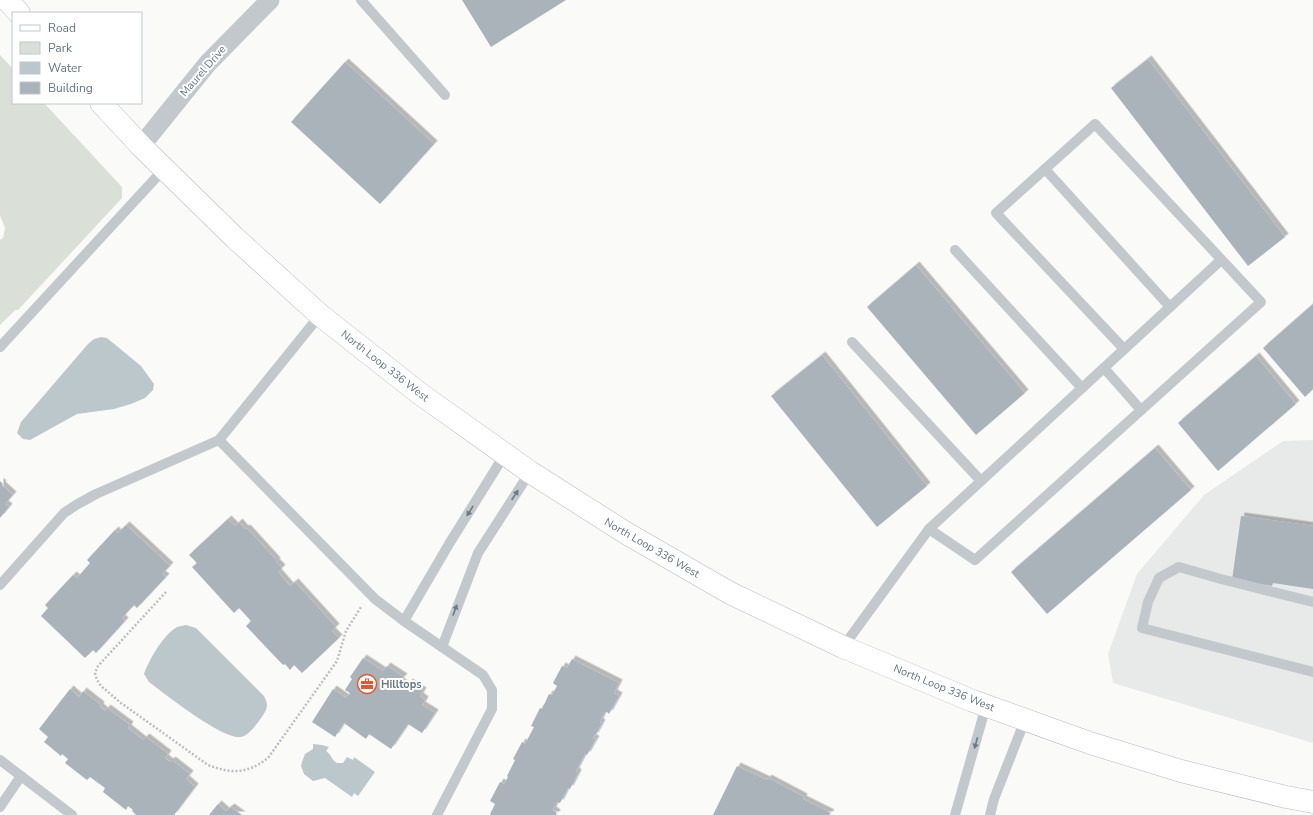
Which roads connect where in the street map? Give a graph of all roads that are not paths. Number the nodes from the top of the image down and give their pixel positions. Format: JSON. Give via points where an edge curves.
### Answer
{"nodes":[{"id":1,"x":7,"y":0,"type":"edge"},
{"id":2,"x":270,"y":0,"type":"edge"},
{"id":3,"x":361,"y":0,"type":"edge"},
{"id":4,"x":18,"y":12,"type":"edge"},
{"id":5,"x":445,"y":95,"type":"dead end"},
{"id":6,"x":102,"y":104,"type":"edge"},
{"id":7,"x":141,"y":146,"type":"junction"},
{"id":8,"x":164,"y":169,"type":"junction"},
{"id":9,"x":1045,"y":169,"type":"junction"},
{"id":10,"x":955,"y":250,"type":"dead end"},
{"id":11,"x":1221,"y":260,"type":"junction"},
{"id":12,"x":1170,"y":307,"type":"junction"},
{"id":13,"x":320,"y":315,"type":"junction"},
{"id":14,"x":852,"y":342,"type":"dead end"},
{"id":15,"x":0,"y":347,"type":"edge"},
{"id":16,"x":1124,"y":349,"type":"junction"},
{"id":17,"x":1104,"y":368,"type":"junction"},
{"id":18,"x":1082,"y":388,"type":"junction"},
{"id":19,"x":1141,"y":410,"type":"junction"},
{"id":20,"x":219,"y":440,"type":"junction"},
{"id":21,"x":505,"y":454,"type":"junction"},
{"id":22,"x":530,"y":472,"type":"junction"},
{"id":23,"x":981,"y":482,"type":"junction"},
{"id":24,"x":930,"y":529,"type":"junction"},
{"id":25,"x":0,"y":585,"type":"edge"},
{"id":26,"x":1313,"y":602,"type":"edge"},
{"id":27,"x":404,"y":620,"type":"junction"},
{"id":28,"x":442,"y":646,"type":"junction"},
{"id":29,"x":843,"y":647,"type":"junction"},
{"id":30,"x":1313,"y":672,"type":"edge"},
{"id":31,"x":986,"y":706,"type":"junction"},
{"id":32,"x":1025,"y":720,"type":"junction"},
{"id":33,"x":0,"y":760,"type":"edge"},
{"id":34,"x":21,"y":776,"type":"junction"},
{"id":35,"x":1313,"y":802,"type":"edge"},
{"id":36,"x":0,"y":807,"type":"edge"},
{"id":37,"x":72,"y":815,"type":"edge"},
{"id":38,"x":437,"y":815,"type":"edge"},
{"id":39,"x":956,"y":815,"type":"edge"},
{"id":40,"x":990,"y":815,"type":"edge"}],
"edges":[{"from":1,"to":4,"type":"main road"},
{"from":2,"to":7,"type":"street","name":"Maurel Drive","via":[[208,63]]},
{"from":3,"to":5,"type":"lane"},
{"from":6,"to":7,"type":"main road","name":"North Loop 336 West"},
{"from":7,"to":8,"type":"main road","name":"North Loop 336 West"},
{"from":8,"to":13,"type":"main road","name":"North Loop 336 West"},
{"from":8,"to":15,"type":"lane"},
{"from":9,"to":11,"type":"lane","via":[[1095,124]]},
{"from":9,"to":12,"type":"lane"},
{"from":9,"to":16,"type":"lane","via":[[996,213]]},
{"from":10,"to":18,"type":"lane"},
{"from":11,"to":12,"type":"lane"},
{"from":11,"to":19,"type":"lane","via":[[1260,302]]},
{"from":12,"to":16,"type":"lane"},
{"from":13,"to":20,"type":"lane"},
{"from":13,"to":21,"type":"main road","name":"North Loop 336 West","via":[[419,393]]},
{"from":14,"to":23,"type":"lane"},
{"from":16,"to":17,"type":"lane"},
{"from":17,"to":18,"type":"lane"},
{"from":17,"to":19,"type":"lane"},
{"from":18,"to":23,"type":"lane"},
{"from":19,"to":24,"type":"lane","via":[[975,560]]},
{"from":20,"to":25,"type":"lane","via":[[76,505],[64,513]]},
{"from":20,"to":27,"type":"lane","via":[[375,599]]},
{"from":21,"to":22,"type":"main road","name":"North Loop 336 West"},
{"from":21,"to":27,"type":"lane","one_way":true},
{"from":28,"to":22,"type":"lane","one_way":true,"via":[[478,553]]},
{"from":22,"to":29,"type":"main road","name":"North Loop 336 West","via":[[626,534],[730,593]]},
{"from":23,"to":24,"type":"lane"},
{"from":24,"to":29,"type":"lane"},
{"from":26,"to":30,"type":"lane","via":[[1179,567],[1159,578],[1148,602],[1142,628]]},
{"from":27,"to":28,"type":"lane"},
{"from":28,"to":38,"type":"lane","via":[[483,675],[492,690],[492,709]]},
{"from":29,"to":31,"type":"main road","name":"North Loop 336 West"},
{"from":31,"to":32,"type":"main road","name":"North Loop 336 West"},
{"from":31,"to":39,"type":"lane","one_way":true},
{"from":32,"to":35,"type":"main road","name":"North Loop 336 West","via":[[1090,743],[1181,770]]},
{"from":32,"to":40,"type":"lane"},
{"from":33,"to":34,"type":"lane"},
{"from":34,"to":36,"type":"lane"},
{"from":34,"to":37,"type":"lane"}]}
